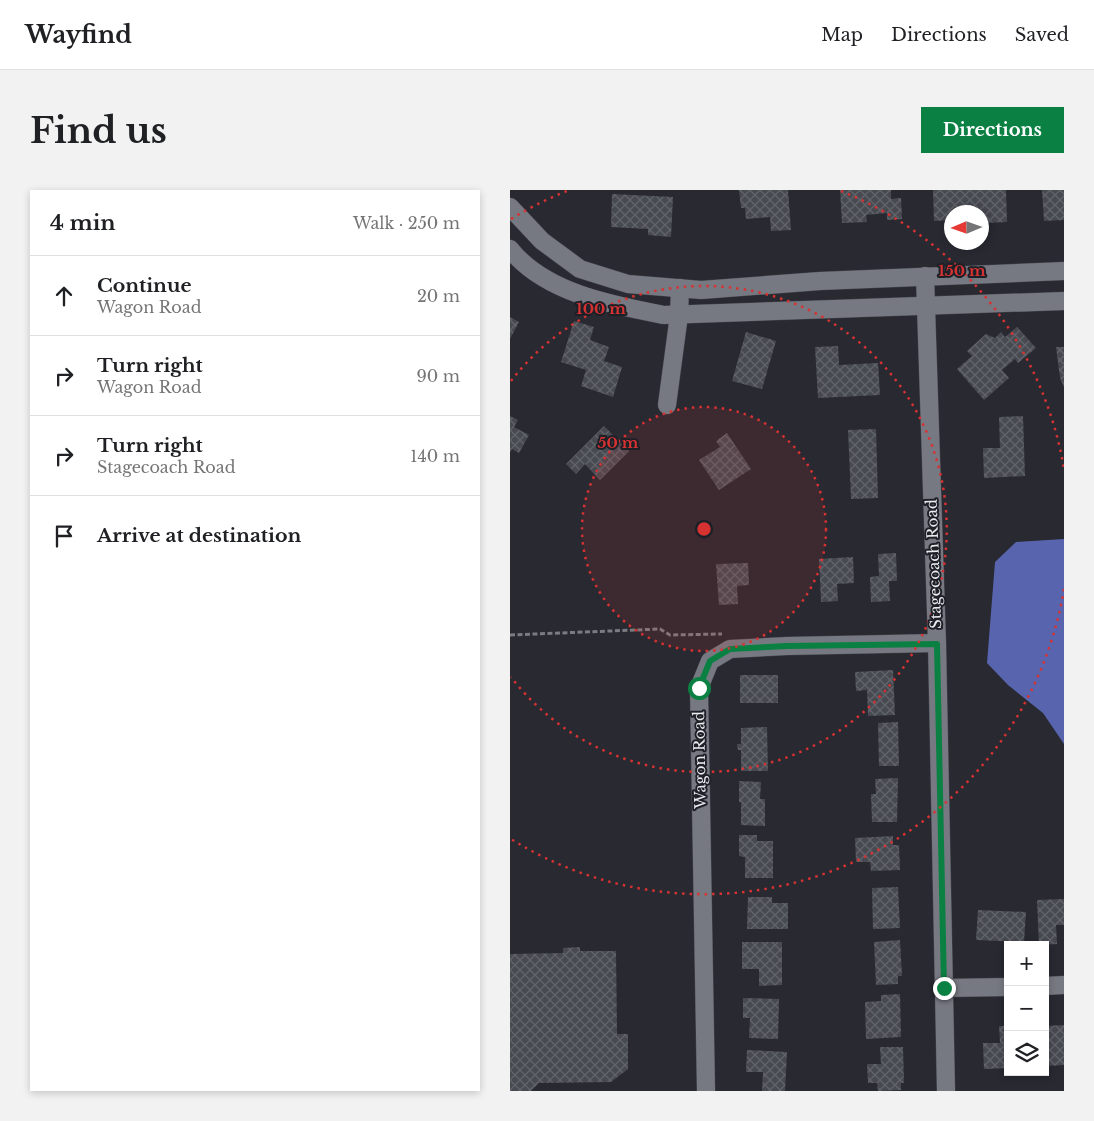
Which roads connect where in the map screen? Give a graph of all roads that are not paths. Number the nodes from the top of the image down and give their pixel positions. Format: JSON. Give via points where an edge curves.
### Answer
{"nodes":[{"id":1,"x":512,"y":213,"type":"edge"},
{"id":2,"x":510,"y":249,"type":"edge"},
{"id":3,"x":1064,"y":271,"type":"edge"},
{"id":4,"x":926,"y":276,"type":"junction"},
{"id":5,"x":680,"y":288,"type":"junction"},
{"id":6,"x":1064,"y":301,"type":"edge"},
{"id":7,"x":926,"y":306,"type":"junction"},
{"id":8,"x":679,"y":315,"type":"junction"},
{"id":9,"x":667,"y":405,"type":"dead end"},
{"id":10,"x":937,"y":644,"type":"junction"},
{"id":11,"x":1064,"y":985,"type":"edge"},
{"id":12,"x":1049,"y":986,"type":"edge"},
{"id":13,"x":1004,"y":987,"type":"edge"},
{"id":14,"x":944,"y":988,"type":"junction"},
{"id":15,"x":706,"y":1091,"type":"edge"},
{"id":16,"x":946,"y":1091,"type":"edge"}],
"edges":[{"from":1,"to":5,"type":"street","via":[[542,242],[580,269],[628,284]]},
{"from":2,"to":8,"type":"street","via":[[520,261],[556,284],[607,304]]},
{"from":3,"to":4,"type":"street"},
{"from":4,"to":5,"type":"street","via":[[702,290]]},
{"from":4,"to":7,"type":"street","name":"Stagecoach Road"},
{"from":5,"to":8,"type":"street"},
{"from":6,"to":7,"type":"street"},
{"from":7,"to":8,"type":"street"},
{"from":7,"to":10,"type":"street","name":"Stagecoach Road"},
{"from":8,"to":9,"type":"street"},
{"from":10,"to":14,"type":"street","name":"Stagecoach Road"},
{"from":10,"to":15,"type":"street","name":"Wagon Road","via":[[730,649],[710,661],[699,688]]},
{"from":11,"to":12,"type":"street"},
{"from":13,"to":14,"type":"street"},
{"from":14,"to":16,"type":"street","name":"Stagecoach Road"}]}
